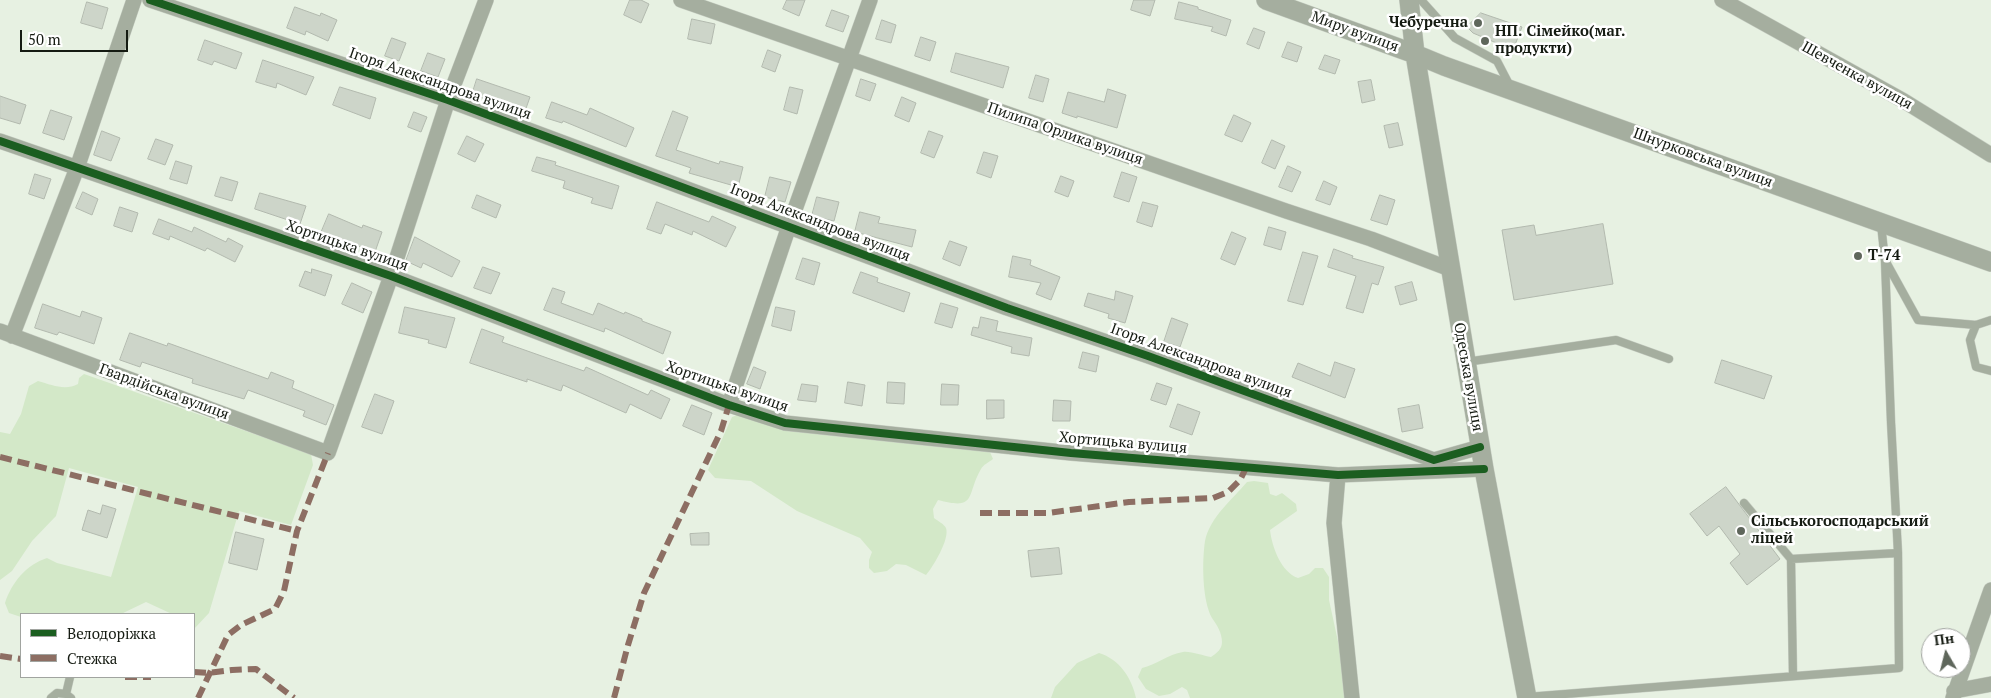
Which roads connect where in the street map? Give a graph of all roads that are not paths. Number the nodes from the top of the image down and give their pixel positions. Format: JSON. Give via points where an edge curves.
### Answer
{"nodes":[{"id":1,"x":134,"y":0,"type":"edge"},
{"id":2,"x":150,"y":0,"type":"edge"},
{"id":3,"x":486,"y":0,"type":"edge"},
{"id":4,"x":681,"y":0,"type":"edge"},
{"id":5,"x":870,"y":0,"type":"edge"},
{"id":6,"x":1266,"y":0,"type":"edge"},
{"id":7,"x":1409,"y":0,"type":"edge"},
{"id":8,"x":1421,"y":0,"type":"edge"},
{"id":9,"x":1722,"y":0,"type":"edge"},
{"id":10,"x":1415,"y":54,"type":"junction"},
{"id":11,"x":850,"y":59,"type":"junction"},
{"id":12,"x":1512,"y":90,"type":"junction"},
{"id":13,"x":448,"y":100,"type":"junction"},
{"id":14,"x":0,"y":141,"type":"edge"},
{"id":15,"x":1991,"y":155,"type":"edge"},
{"id":16,"x":77,"y":168,"type":"junction"},
{"id":17,"x":1881,"y":222,"type":"junction"},
{"id":18,"x":789,"y":226,"type":"junction"},
{"id":19,"x":1886,"y":261,"type":"junction"},
{"id":20,"x":1991,"y":262,"type":"edge"},
{"id":21,"x":1450,"y":268,"type":"junction"},
{"id":22,"x":391,"y":276,"type":"junction"},
{"id":23,"x":1991,"y":320,"type":"edge"},
{"id":24,"x":1976,"y":325,"type":"junction"},
{"id":25,"x":6,"y":334,"type":"edge"},
{"id":26,"x":1669,"y":359,"type":"dead end"},
{"id":27,"x":1466,"y":362,"type":"junction"},
{"id":28,"x":1991,"y":371,"type":"edge"},
{"id":29,"x":729,"y":405,"type":"junction"},
{"id":30,"x":1480,"y":447,"type":"junction"},
{"id":31,"x":1484,"y":469,"type":"junction"},
{"id":32,"x":1338,"y":475,"type":"junction"},
{"id":33,"x":1744,"y":503,"type":"dead end"},
{"id":34,"x":1898,"y":553,"type":"junction"},
{"id":35,"x":1791,"y":559,"type":"junction"},
{"id":36,"x":1991,"y":590,"type":"edge"},
{"id":37,"x":1793,"y":676,"type":"junction"},
{"id":38,"x":70,"y":678,"type":"edge"},
{"id":39,"x":1991,"y":684,"type":"edge"},
{"id":40,"x":1954,"y":694,"type":"edge"},
{"id":41,"x":69,"y":696,"type":"edge"},
{"id":42,"x":1527,"y":697,"type":"edge"},
{"id":43,"x":51,"y":698,"type":"edge"},
{"id":44,"x":1352,"y":698,"type":"edge"}],
"edges":[{"from":1,"to":16,"type":"street"},
{"from":2,"to":13,"type":"street","name":"Ігоря Александрова вулиця"},
{"from":3,"to":13,"type":"street"},
{"from":4,"to":11,"type":"street","name":"Пилипа Орлика вулиця"},
{"from":5,"to":11,"type":"street"},
{"from":6,"to":10,"type":"street","name":"Миру вулиця"},
{"from":7,"to":10,"type":"street","name":"Одеська вулиця"},
{"from":8,"to":12,"type":"lane","via":[[1455,38],[1497,62]]},
{"from":9,"to":15,"type":"street","name":"Шевченка вулиця","via":[[1904,101]]},
{"from":10,"to":12,"type":"street","name":"Шнурковська вулиця"},
{"from":10,"to":21,"type":"street","name":"Одеська вулиця"},
{"from":11,"to":18,"type":"street"},
{"from":11,"to":21,"type":"street","name":"Пилипа Орлика вулиця"},
{"from":12,"to":17,"type":"street","name":"Шнурковська вулиця"},
{"from":13,"to":18,"type":"street","name":"Ігоря Александрова вулиця"},
{"from":13,"to":22,"type":"street"},
{"from":14,"to":16,"type":"street","name":"Хортицька вулиця"},
{"from":16,"to":22,"type":"street","name":"Хортицька вулиця"},
{"from":16,"to":25,"type":"street"},
{"from":17,"to":19,"type":"lane"},
{"from":17,"to":20,"type":"street","name":"Шнурковська вулиця"},
{"from":18,"to":29,"type":"street"},
{"from":18,"to":30,"type":"street","name":"Ігоря Александрова вулиця","via":[[1007,308],[1434,460]]},
{"from":19,"to":24,"type":"lane","via":[[1918,320]]},
{"from":19,"to":34,"type":"lane"},
{"from":21,"to":27,"type":"street","name":"Одеська вулиця"},
{"from":22,"to":25,"type":"street","name":"Гвардійська вулиця","via":[[328,452]]},
{"from":22,"to":29,"type":"street","name":"Хортицька вулиця"},
{"from":23,"to":24,"type":"lane"},
{"from":24,"to":28,"type":"lane","via":[[1970,340],[1976,367]]},
{"from":26,"to":27,"type":"lane","via":[[1616,340]]},
{"from":27,"to":30,"type":"street","name":"Одеська вулиця"},
{"from":29,"to":32,"type":"street","name":"Хортицька вулиця","via":[[785,423],[1071,453]]},
{"from":30,"to":31,"type":"street","name":"Одеська вулиця"},
{"from":31,"to":32,"type":"street","name":"Хортицька вулиця"},
{"from":31,"to":42,"type":"street","name":"Одеська вулиця"},
{"from":32,"to":44,"type":"street","via":[[1334,523]]},
{"from":33,"to":35,"type":"lane"},
{"from":34,"to":35,"type":"lane"},
{"from":34,"to":37,"type":"lane","via":[[1898,668]]},
{"from":35,"to":37,"type":"lane"},
{"from":36,"to":40,"type":"street"},
{"from":37,"to":42,"type":"lane"},
{"from":38,"to":41,"type":"lane"},
{"from":39,"to":40,"type":"street"},
{"from":41,"to":43,"type":"lane","via":[[57,693]]}]}
